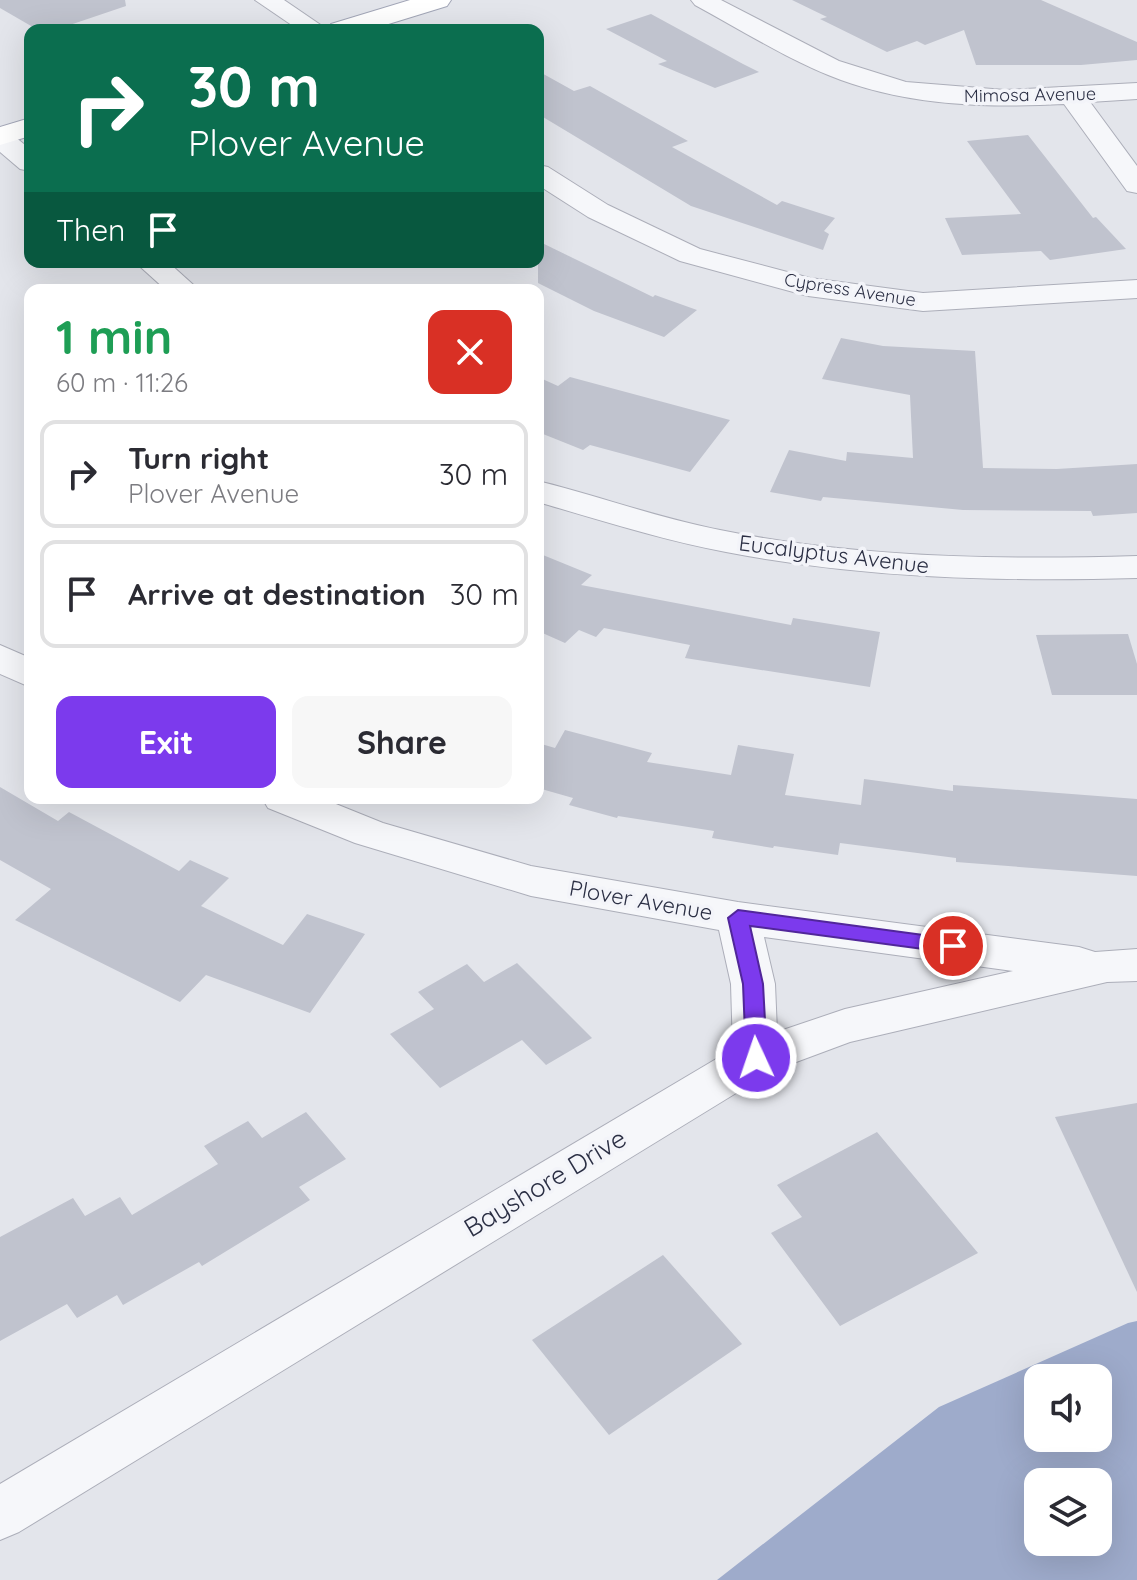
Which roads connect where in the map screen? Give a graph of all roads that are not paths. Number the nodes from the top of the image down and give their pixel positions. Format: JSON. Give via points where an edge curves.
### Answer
{"nodes":[{"id":1,"x":267,"y":0,"type":"edge"},
{"id":2,"x":438,"y":0,"type":"edge"},
{"id":3,"x":703,"y":0,"type":"edge"},
{"id":4,"x":306,"y":24,"type":"edge"},
{"id":5,"x":360,"y":24,"type":"edge"},
{"id":6,"x":1137,"y":91,"type":"edge"},
{"id":7,"x":1072,"y":96,"type":"junction"},
{"id":8,"x":24,"y":129,"type":"edge"},
{"id":9,"x":0,"y":137,"type":"edge"},
{"id":10,"x":24,"y":158,"type":"edge"},
{"id":11,"x":544,"y":177,"type":"edge"},
{"id":12,"x":1137,"y":185,"type":"edge"},
{"id":13,"x":157,"y":268,"type":"edge"},
{"id":14,"x":177,"y":284,"type":"edge"},
{"id":15,"x":1137,"y":289,"type":"edge"},
{"id":16,"x":544,"y":493,"type":"edge"},
{"id":17,"x":1137,"y":567,"type":"edge"},
{"id":18,"x":0,"y":657,"type":"edge"},
{"id":19,"x":24,"y":671,"type":"edge"},
{"id":20,"x":297,"y":804,"type":"edge"},
{"id":21,"x":738,"y":918,"type":"junction"},
{"id":22,"x":1122,"y":966,"type":"edge"},
{"id":23,"x":756,"y":1058,"type":"junction"},
{"id":24,"x":0,"y":1514,"type":"edge"}],
"edges":[{"from":1,"to":4,"type":"street"},
{"from":2,"to":5,"type":"main road"},
{"from":3,"to":7,"type":"street","name":"Mimosa Avenue","via":[[833,67],[874,82],[958,96]]},
{"from":6,"to":7,"type":"street","name":"Mimosa Avenue"},
{"from":7,"to":12,"type":"street"},
{"from":8,"to":9,"type":"main road"},
{"from":9,"to":10,"type":"street"},
{"from":11,"to":15,"type":"street","name":"Cypress Avenue","via":[[598,211],[690,255],[808,287],[923,302]]},
{"from":13,"to":14,"type":"street"},
{"from":16,"to":17,"type":"street","name":"Eucalyptus Avenue","via":[[749,546],[936,566],[1037,571]]},
{"from":18,"to":19,"type":"street"},
{"from":20,"to":21,"type":"street","name":"Plover Avenue","via":[[369,833],[531,881]]},
{"from":21,"to":22,"type":"street","name":"Plover Avenue"},
{"from":21,"to":23,"type":"street","via":[[753,984]]},
{"from":22,"to":23,"type":"street","name":"Bayshore Drive","via":[[845,1026]]},
{"from":23,"to":24,"type":"street","name":"Bayshore Drive"}]}
